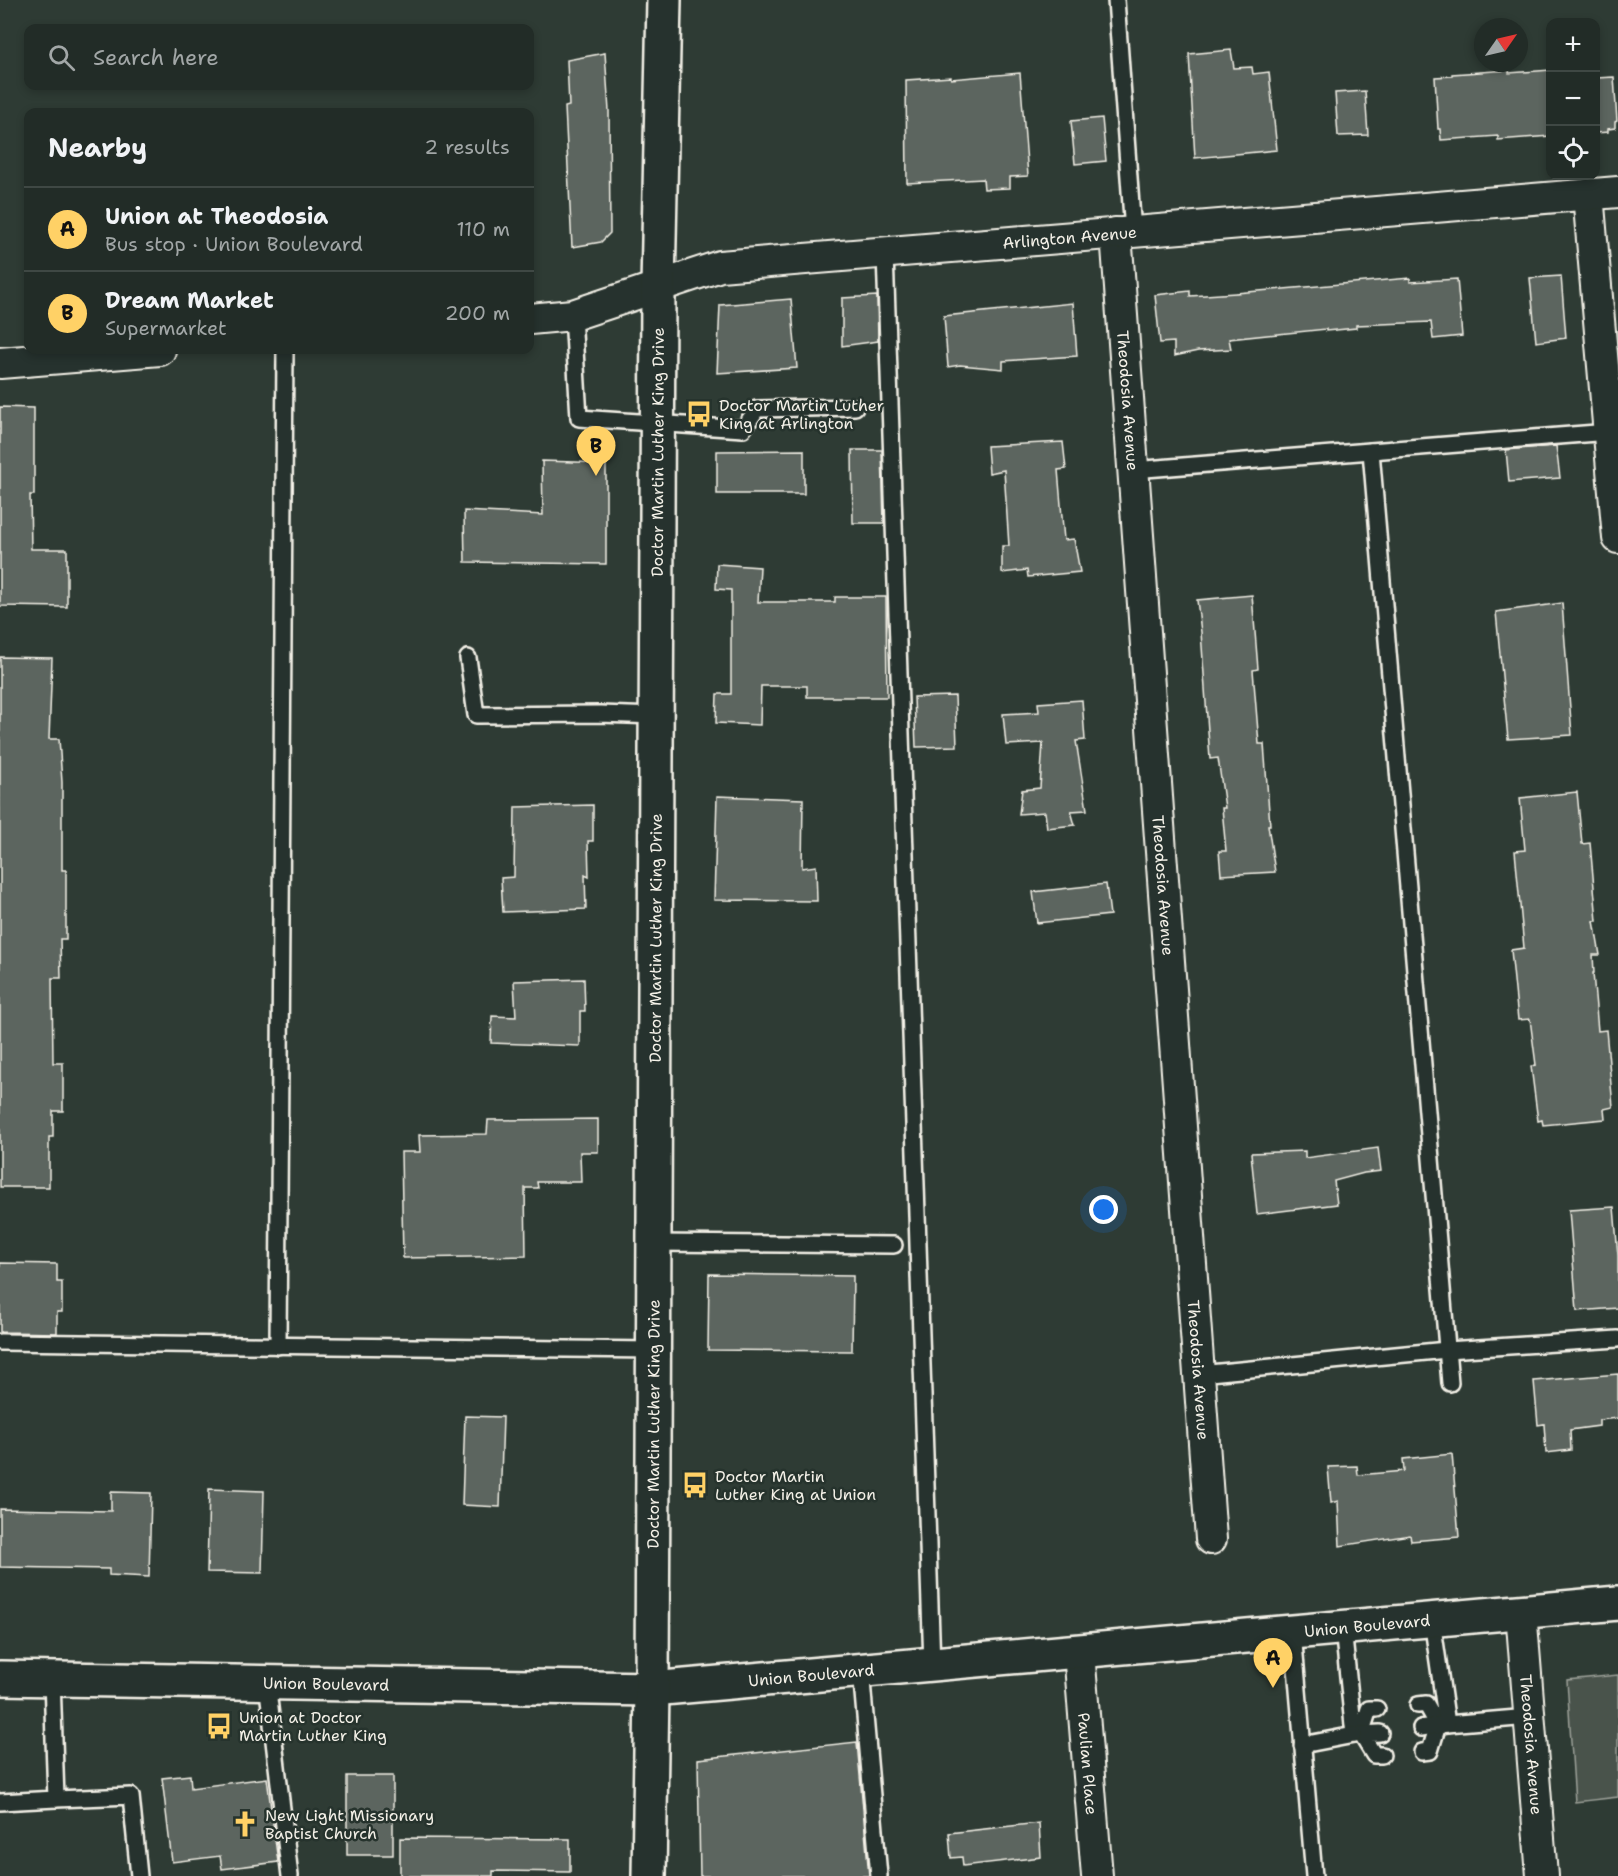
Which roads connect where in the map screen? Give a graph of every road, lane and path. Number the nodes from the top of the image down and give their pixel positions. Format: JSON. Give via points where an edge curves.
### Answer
{"nodes":[{"id":1,"x":664,"y":0,"type":"edge"},
{"id":2,"x":1116,"y":0,"type":"edge"},
{"id":3,"x":1618,"y":192,"type":"edge"},
{"id":4,"x":1588,"y":194,"type":"junction"},
{"id":5,"x":1124,"y":232,"type":"junction"},
{"id":6,"x":885,"y":253,"type":"junction"},
{"id":7,"x":658,"y":288,"type":"junction"},
{"id":8,"x":573,"y":315,"type":"junction"},
{"id":9,"x":534,"y":319,"type":"edge"},
{"id":10,"x":111,"y":354,"type":"edge"},
{"id":11,"x":285,"y":354,"type":"edge"},
{"id":12,"x":0,"y":363,"type":"edge"},
{"id":13,"x":855,"y":407,"type":"dead end"},
{"id":14,"x":657,"y":423,"type":"junction"},
{"id":15,"x":1609,"y":432,"type":"junction"},
{"id":16,"x":1371,"y":451,"type":"junction"},
{"id":17,"x":1133,"y":470,"type":"junction"},
{"id":18,"x":1618,"y":538,"type":"edge"},
{"id":19,"x":468,"y":658,"type":"dead end"},
{"id":20,"x":656,"y":716,"type":"junction"},
{"id":21,"x":653,"y":1243,"type":"junction"},
{"id":22,"x":894,"y":1245,"type":"dead end"},
{"id":23,"x":1618,"y":1339,"type":"edge"},
{"id":24,"x":0,"y":1342,"type":"edge"},
{"id":25,"x":278,"y":1346,"type":"junction"},
{"id":26,"x":654,"y":1350,"type":"junction"},
{"id":27,"x":1447,"y":1350,"type":"junction"},
{"id":28,"x":1199,"y":1374,"type":"junction"},
{"id":29,"x":1450,"y":1383,"type":"dead end"},
{"id":30,"x":1211,"y":1539,"type":"dead end"},
{"id":31,"x":1618,"y":1603,"type":"edge"},
{"id":32,"x":1521,"y":1611,"type":"junction"},
{"id":33,"x":1432,"y":1620,"type":"junction"},
{"id":34,"x":1342,"y":1628,"type":"junction"},
{"id":35,"x":1293,"y":1632,"type":"junction"},
{"id":36,"x":1079,"y":1652,"type":"junction"},
{"id":37,"x":932,"y":1665,"type":"junction"},
{"id":38,"x":861,"y":1670,"type":"junction"},
{"id":39,"x":0,"y":1678,"type":"edge"},
{"id":40,"x":52,"y":1679,"type":"junction"},
{"id":41,"x":267,"y":1682,"type":"junction"},
{"id":42,"x":652,"y":1689,"type":"junction"},
{"id":43,"x":1418,"y":1705,"type":"dead end"},
{"id":44,"x":1377,"y":1709,"type":"dead end"},
{"id":45,"x":1529,"y":1717,"type":"junction"},
{"id":46,"x":1443,"y":1725,"type":"junction"},
{"id":47,"x":1421,"y":1728,"type":"dead end"},
{"id":48,"x":1380,"y":1733,"type":"dead end"},
{"id":49,"x":1358,"y":1735,"type":"junction"},
{"id":50,"x":1302,"y":1745,"type":"junction"},
{"id":51,"x":1422,"y":1752,"type":"dead end"},
{"id":52,"x":1382,"y":1755,"type":"dead end"},
{"id":53,"x":56,"y":1800,"type":"junction"},
{"id":54,"x":0,"y":1802,"type":"edge"},
{"id":55,"x":139,"y":1876,"type":"edge"},
{"id":56,"x":290,"y":1876,"type":"edge"},
{"id":57,"x":649,"y":1876,"type":"edge"},
{"id":58,"x":879,"y":1876,"type":"edge"},
{"id":59,"x":1097,"y":1876,"type":"edge"},
{"id":60,"x":1314,"y":1876,"type":"edge"},
{"id":61,"x":1542,"y":1876,"type":"edge"}],
"edges":[{"from":1,"to":7,"type":"main road","name":"Doctor Martin Luther King Drive"},
{"from":2,"to":5,"type":"lane"},
{"from":3,"to":4,"type":"street","name":"Arlington Avenue"},
{"from":4,"to":5,"type":"street","name":"Arlington Avenue"},
{"from":4,"to":15,"type":"street"},
{"from":5,"to":6,"type":"street","name":"Arlington Avenue"},
{"from":5,"to":17,"type":"street","name":"Theodosia Avenue"},
{"from":6,"to":7,"type":"street","name":"Arlington Avenue","via":[[720,266]]},
{"from":6,"to":37,"type":"lane"},
{"from":7,"to":8,"type":"street","name":"Arlington Avenue"},
{"from":7,"to":14,"type":"main road","name":"Doctor Martin Luther King Drive"},
{"from":8,"to":9,"type":"street","name":"Arlington Avenue"},
{"from":8,"to":14,"type":"lane","via":[[579,418]]},
{"from":10,"to":12,"type":"street"},
{"from":11,"to":25,"type":"lane"},
{"from":13,"to":14,"type":"lane","via":[[757,409],[743,429]]},
{"from":14,"to":20,"type":"main road","name":"Doctor Martin Luther King Drive"},
{"from":15,"to":16,"type":"lane"},
{"from":15,"to":18,"type":"street"},
{"from":16,"to":17,"type":"lane"},
{"from":16,"to":27,"type":"lane"},
{"from":17,"to":28,"type":"street","name":"Theodosia Avenue"},
{"from":19,"to":20,"type":"lane","via":[[476,715]]},
{"from":20,"to":21,"type":"main road","name":"Doctor Martin Luther King Drive"},
{"from":21,"to":22,"type":"lane"},
{"from":21,"to":26,"type":"main road","name":"Doctor Martin Luther King Drive"},
{"from":23,"to":27,"type":"lane"},
{"from":24,"to":25,"type":"lane"},
{"from":25,"to":26,"type":"lane"},
{"from":26,"to":42,"type":"main road","name":"Doctor Martin Luther King Drive"},
{"from":27,"to":28,"type":"lane"},
{"from":27,"to":29,"type":"lane"},
{"from":28,"to":30,"type":"street","name":"Theodosia Avenue"},
{"from":31,"to":32,"type":"main road","name":"Union Boulevard"},
{"from":32,"to":33,"type":"main road","name":"Union Boulevard"},
{"from":32,"to":45,"type":"street","name":"Theodosia Avenue"},
{"from":33,"to":34,"type":"main road","name":"Union Boulevard"},
{"from":33,"to":46,"type":"lane"},
{"from":34,"to":35,"type":"main road","name":"Union Boulevard"},
{"from":34,"to":49,"type":"lane"},
{"from":35,"to":36,"type":"main road","name":"Union Boulevard"},
{"from":35,"to":50,"type":"lane"},
{"from":36,"to":37,"type":"main road","name":"Union Boulevard"},
{"from":36,"to":59,"type":"street","name":"Paulian Place"},
{"from":37,"to":38,"type":"main road","name":"Union Boulevard"},
{"from":38,"to":42,"type":"main road","name":"Union Boulevard"},
{"from":38,"to":58,"type":"lane"},
{"from":39,"to":40,"type":"main road","name":"Union Boulevard"},
{"from":40,"to":41,"type":"main road","name":"Union Boulevard"},
{"from":40,"to":53,"type":"lane"},
{"from":41,"to":42,"type":"main road","name":"Union Boulevard"},
{"from":41,"to":56,"type":"lane"},
{"from":42,"to":57,"type":"main road","name":"Doctor Martin Luther King Drive"},
{"from":43,"to":46,"type":"lane","via":[[1426,1704]]},
{"from":44,"to":49,"type":"lane","via":[[1369,1709]]},
{"from":45,"to":46,"type":"lane"},
{"from":45,"to":61,"type":"street","name":"Theodosia Avenue"},
{"from":46,"to":47,"type":"lane"},
{"from":46,"to":51,"type":"lane","via":[[1430,1751]]},
{"from":48,"to":49,"type":"lane"},
{"from":49,"to":50,"type":"lane"},
{"from":49,"to":52,"type":"lane","via":[[1374,1755]]},
{"from":50,"to":60,"type":"lane"},
{"from":53,"to":54,"type":"lane"},
{"from":53,"to":55,"type":"lane","via":[[131,1796]]}]}
